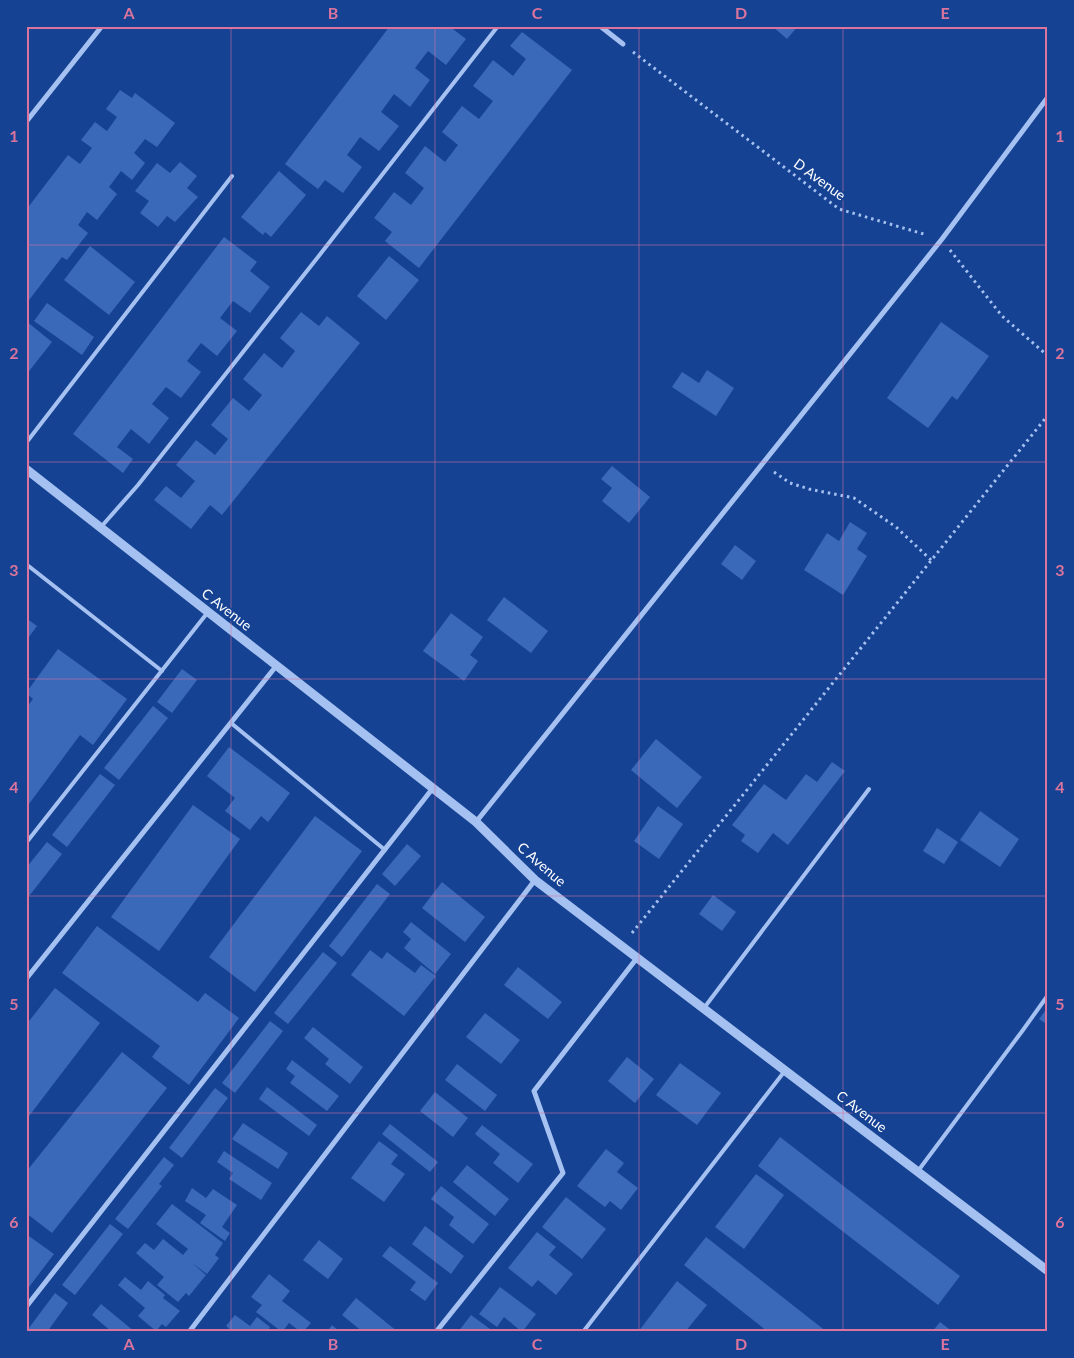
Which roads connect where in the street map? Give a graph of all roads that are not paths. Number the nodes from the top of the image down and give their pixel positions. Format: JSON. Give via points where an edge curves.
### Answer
{"nodes":[{"id":1,"x":102,"y":26,"type":"edge"},
{"id":2,"x":498,"y":26,"type":"edge"},
{"id":3,"x":600,"y":26,"type":"edge"},
{"id":4,"x":623,"y":44,"type":"road end"},
{"id":5,"x":1048,"y":97,"type":"edge"},
{"id":6,"x":26,"y":122,"type":"edge"},
{"id":7,"x":232,"y":176,"type":"dead end"},
{"id":8,"x":26,"y":443,"type":"edge"},
{"id":9,"x":26,"y":469,"type":"edge"},
{"id":10,"x":101,"y":527,"type":"junction"},
{"id":11,"x":26,"y":564,"type":"edge"},
{"id":12,"x":208,"y":612,"type":"junction"},
{"id":13,"x":277,"y":665,"type":"junction"},
{"id":14,"x":162,"y":671,"type":"junction"},
{"id":15,"x":231,"y":723,"type":"junction"},
{"id":16,"x":434,"y":788,"type":"junction"},
{"id":17,"x":869,"y":789,"type":"dead end"},
{"id":18,"x":476,"y":822,"type":"junction"},
{"id":19,"x":26,"y":843,"type":"edge"},
{"id":20,"x":385,"y":850,"type":"junction"},
{"id":21,"x":535,"y":880,"type":"junction"},
{"id":22,"x":638,"y":957,"type":"junction"},
{"id":23,"x":26,"y":979,"type":"edge"},
{"id":24,"x":1048,"y":995,"type":"edge"},
{"id":25,"x":704,"y":1008,"type":"junction"},
{"id":26,"x":785,"y":1070,"type":"junction"},
{"id":27,"x":918,"y":1171,"type":"junction"},
{"id":28,"x":1048,"y":1271,"type":"edge"},
{"id":29,"x":26,"y":1308,"type":"edge"},
{"id":30,"x":189,"y":1332,"type":"edge"},
{"id":31,"x":436,"y":1332,"type":"edge"},
{"id":32,"x":583,"y":1332,"type":"edge"}],
"edges":[{"from":1,"to":6,"type":"street"},
{"from":2,"to":10,"type":"lane","via":[[312,265]]},
{"from":3,"to":4,"type":"street"},
{"from":5,"to":18,"type":"street","via":[[942,239]]},
{"from":7,"to":8,"type":"lane"},
{"from":9,"to":10,"type":"street","name":"C Avenue"},
{"from":10,"to":12,"type":"street","name":"C Avenue"},
{"from":11,"to":14,"type":"lane"},
{"from":12,"to":13,"type":"street","name":"C Avenue"},
{"from":12,"to":14,"type":"lane"},
{"from":13,"to":15,"type":"street"},
{"from":13,"to":16,"type":"street","name":"C Avenue"},
{"from":14,"to":19,"type":"lane"},
{"from":15,"to":20,"type":"lane"},
{"from":15,"to":23,"type":"street"},
{"from":16,"to":18,"type":"street","name":"C Avenue"},
{"from":16,"to":20,"type":"street"},
{"from":17,"to":25,"type":"lane"},
{"from":18,"to":21,"type":"street","name":"C Avenue"},
{"from":20,"to":29,"type":"street"},
{"from":21,"to":22,"type":"street","name":"C Avenue"},
{"from":21,"to":30,"type":"street"},
{"from":22,"to":25,"type":"street","name":"C Avenue"},
{"from":22,"to":31,"type":"street","via":[[534,1091],[563,1173]]},
{"from":24,"to":27,"type":"lane"},
{"from":25,"to":26,"type":"street","name":"C Avenue"},
{"from":26,"to":27,"type":"street","name":"C Avenue"},
{"from":26,"to":32,"type":"lane"},
{"from":27,"to":28,"type":"street","name":"C Avenue"}]}
